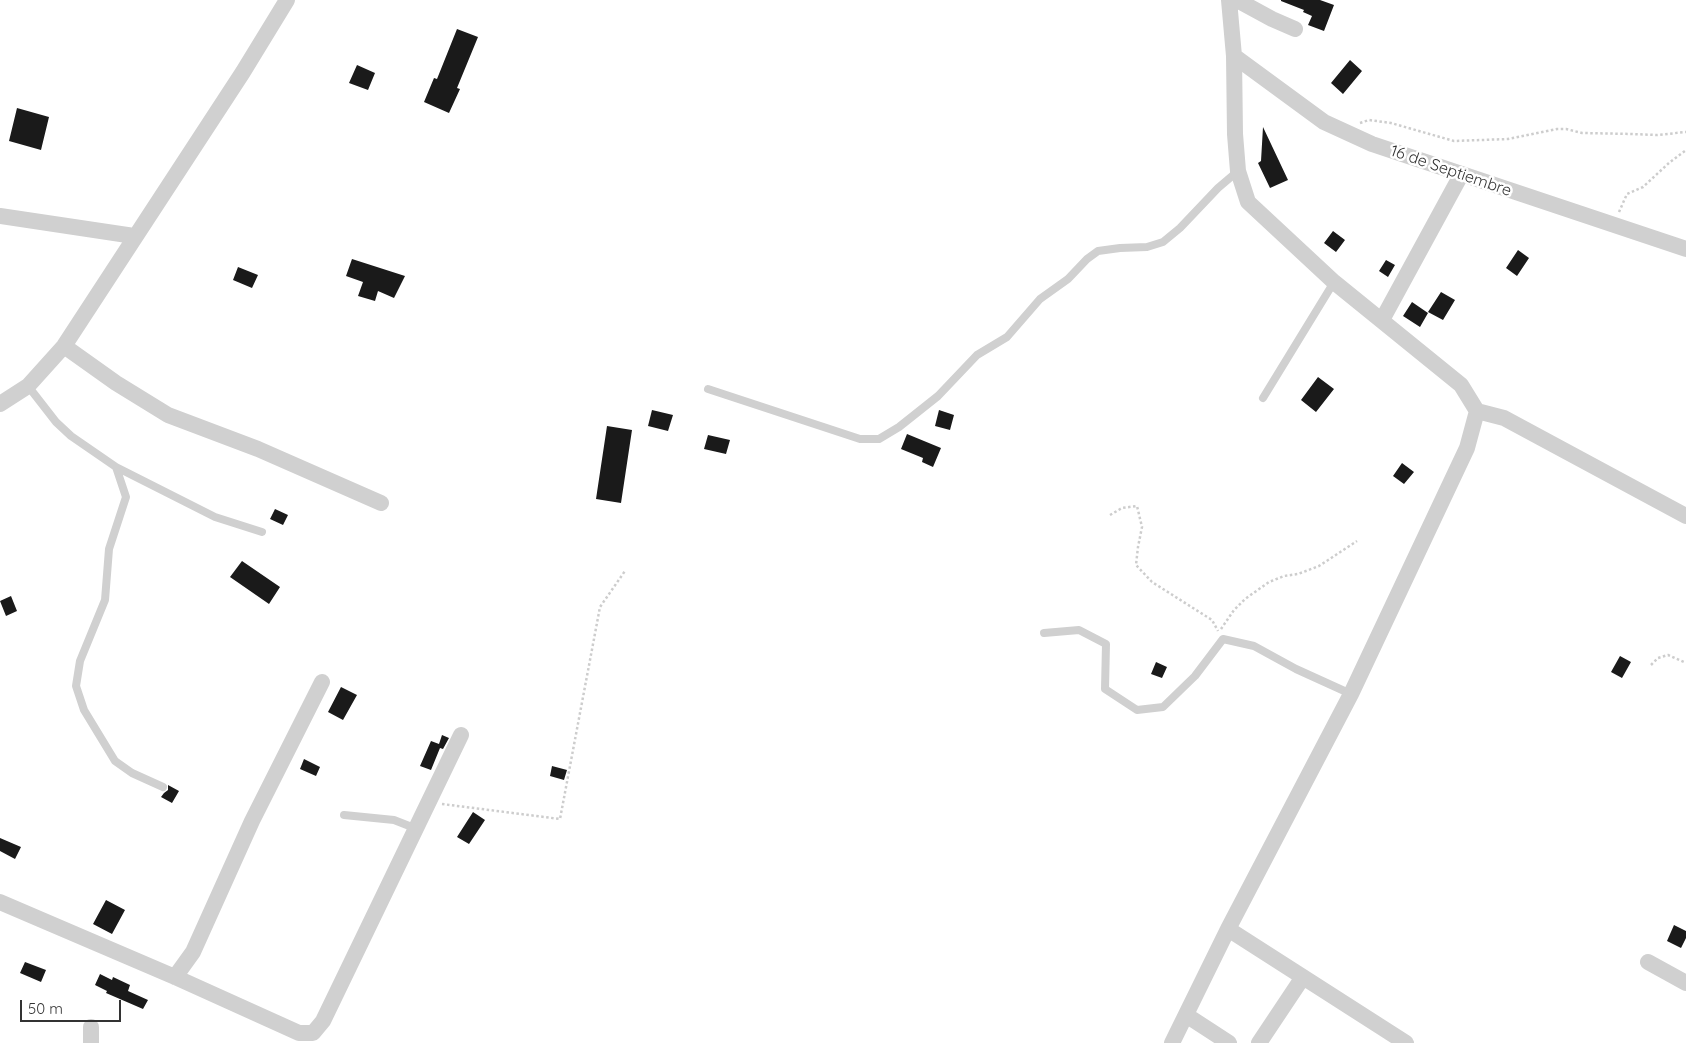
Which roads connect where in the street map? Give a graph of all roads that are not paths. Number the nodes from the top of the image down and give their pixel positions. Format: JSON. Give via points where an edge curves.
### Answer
{"nodes":[{"id":1,"x":287,"y":0,"type":"edge"},
{"id":2,"x":1229,"y":0,"type":"edge"},
{"id":3,"x":1237,"y":0,"type":"edge"},
{"id":4,"x":1295,"y":29,"type":"dead end"},
{"id":5,"x":1234,"y":56,"type":"junction"},
{"id":6,"x":1238,"y":171,"type":"junction"},
{"id":7,"x":1461,"y":175,"type":"junction"},
{"id":8,"x":0,"y":216,"type":"edge"},
{"id":9,"x":134,"y":236,"type":"junction"},
{"id":10,"x":1686,"y":249,"type":"edge"},
{"id":11,"x":1334,"y":282,"type":"junction"},
{"id":12,"x":1382,"y":320,"type":"junction"},
{"id":13,"x":64,"y":346,"type":"junction"},
{"id":14,"x":28,"y":386,"type":"junction"},
{"id":15,"x":708,"y":389,"type":"dead end"},
{"id":16,"x":1263,"y":398,"type":"dead end"},
{"id":17,"x":0,"y":404,"type":"edge"},
{"id":18,"x":1477,"y":411,"type":"junction"},
{"id":19,"x":116,"y":467,"type":"junction"},
{"id":20,"x":381,"y":503,"type":"dead end"},
{"id":21,"x":1686,"y":516,"type":"edge"},
{"id":22,"x":262,"y":532,"type":"dead end"},
{"id":23,"x":1044,"y":633,"type":"dead end"},
{"id":24,"x":322,"y":682,"type":"dead end"},
{"id":25,"x":1351,"y":694,"type":"junction"},
{"id":26,"x":461,"y":735,"type":"dead end"},
{"id":27,"x":163,"y":787,"type":"dead end"},
{"id":28,"x":344,"y":815,"type":"dead end"},
{"id":29,"x":417,"y":829,"type":"junction"},
{"id":30,"x":0,"y":902,"type":"edge"},
{"id":31,"x":1228,"y":929,"type":"junction"},
{"id":32,"x":1648,"y":962,"type":"dead end"},
{"id":33,"x":175,"y":977,"type":"junction"},
{"id":34,"x":1304,"y":977,"type":"junction"},
{"id":35,"x":1686,"y":983,"type":"edge"},
{"id":36,"x":1186,"y":1015,"type":"junction"},
{"id":37,"x":1172,"y":1043,"type":"edge"},
{"id":38,"x":1229,"y":1043,"type":"edge"},
{"id":39,"x":1259,"y":1043,"type":"edge"},
{"id":40,"x":1406,"y":1043,"type":"edge"}],
"edges":[{"from":1,"to":9,"type":"street"},
{"from":2,"to":5,"type":"street"},
{"from":3,"to":4,"type":"street"},
{"from":5,"to":6,"type":"street"},
{"from":5,"to":7,"type":"street","name":"16 de Septiembre","via":[[1324,122],[1372,144]]},
{"from":6,"to":11,"type":"street","via":[[1248,202]]},
{"from":6,"to":15,"type":"lane","via":[[1163,242],[1147,247],[1098,251],[1087,259],[1068,279],[1040,299],[1007,337],[977,355],[938,396],[879,439],[860,439]]},
{"from":7,"to":10,"type":"street","name":"16 de Septiembre"},
{"from":7,"to":12,"type":"street"},
{"from":8,"to":9,"type":"street"},
{"from":9,"to":13,"type":"street"},
{"from":11,"to":12,"type":"street"},
{"from":11,"to":16,"type":"lane"},
{"from":12,"to":18,"type":"street","via":[[1461,386]]},
{"from":13,"to":14,"type":"street"},
{"from":13,"to":20,"type":"street","via":[[168,415],[258,449]]},
{"from":14,"to":17,"type":"street"},
{"from":14,"to":19,"type":"lane","via":[[71,436]]},
{"from":18,"to":21,"type":"street","via":[[1504,418]]},
{"from":18,"to":25,"type":"street","via":[[1467,448]]},
{"from":19,"to":22,"type":"lane","via":[[214,517]]},
{"from":19,"to":27,"type":"lane","via":[[126,497],[110,549],[105,600],[80,660],[76,686],[84,710],[115,761]]},
{"from":23,"to":25,"type":"lane","via":[[1079,630],[1106,644],[1106,690],[1137,710],[1163,707],[1195,676],[1223,639],[1254,646]]},
{"from":24,"to":33,"type":"street","via":[[252,821],[193,952]]},
{"from":25,"to":31,"type":"street"},
{"from":26,"to":29,"type":"street"},
{"from":28,"to":29,"type":"lane","via":[[394,820]]},
{"from":29,"to":33,"type":"street","via":[[323,1021],[313,1033],[299,1033]]},
{"from":30,"to":33,"type":"street"},
{"from":31,"to":34,"type":"street"},
{"from":31,"to":36,"type":"street"},
{"from":32,"to":35,"type":"street"},
{"from":34,"to":39,"type":"street"},
{"from":34,"to":40,"type":"street"},
{"from":36,"to":37,"type":"street"},
{"from":36,"to":38,"type":"street"}]}
